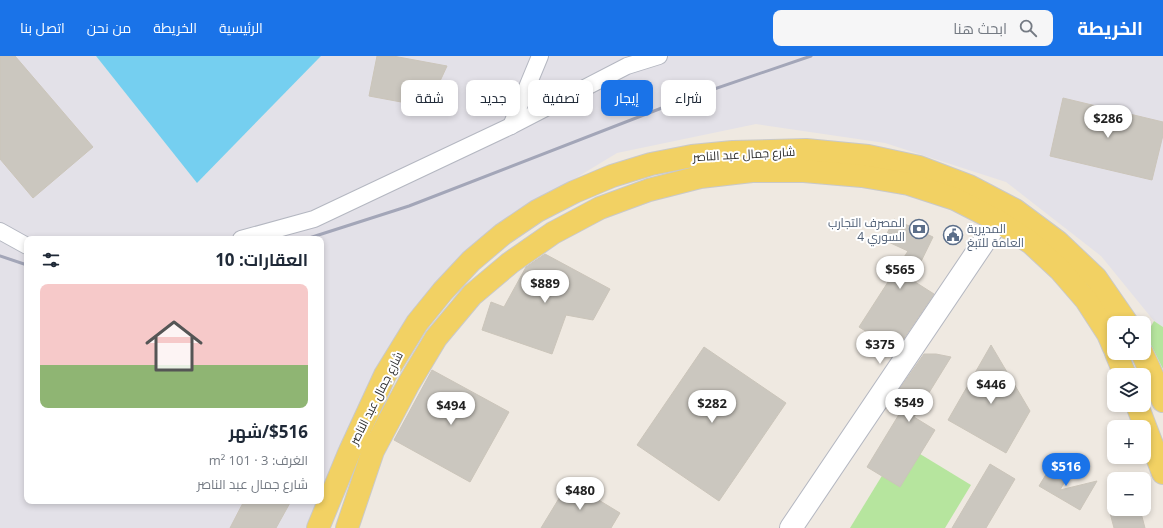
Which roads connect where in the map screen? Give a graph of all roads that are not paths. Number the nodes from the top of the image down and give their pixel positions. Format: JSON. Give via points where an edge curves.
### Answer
{"nodes":[{"id":1,"x":540,"y":56,"type":"edge"},
{"id":2,"x":659,"y":56,"type":"edge"},
{"id":3,"x":511,"y":126,"type":"junction"},
{"id":4,"x":998,"y":221,"type":"junction"},
{"id":5,"x":0,"y":231,"type":"edge"},
{"id":6,"x":252,"y":236,"type":"edge"},
{"id":7,"x":24,"y":244,"type":"edge"},
{"id":8,"x":1123,"y":316,"type":"edge"},
{"id":9,"x":1107,"y":332,"type":"edge"},
{"id":10,"x":1145,"y":360,"type":"edge"},
{"id":11,"x":1163,"y":401,"type":"edge"},
{"id":12,"x":1140,"y":412,"type":"edge"},
{"id":13,"x":1163,"y":473,"type":"edge"},
{"id":14,"x":318,"y":528,"type":"edge"},
{"id":15,"x":346,"y":528,"type":"edge"},
{"id":16,"x":791,"y":528,"type":"edge"}],
"edges":[{"from":1,"to":3,"type":"street"},
{"from":2,"to":3,"type":"street","via":[[627,66]]},
{"from":3,"to":6,"type":"street","via":[[314,219]]},
{"from":4,"to":9,"type":"main road","name":"شارع جمال عبد الناصر","via":[[1030,243],[1060,270],[1086,300]]},
{"from":4,"to":15,"type":"main road","name":"شارع جمال عبد الناصر","via":[[955,199],[909,184],[862,176],[804,171],[752,171],[700,177],[649,190],[600,208],[553,233],[510,263],[472,295],[436,338],[373,451]]},
{"from":4,"to":16,"type":"street"},
{"from":5,"to":7,"type":"street"},
{"from":8,"to":14,"type":"main road","name":"شارع جمال عبد الناصر","via":[[1096,278],[1058,242],[1016,210],[969,186],[919,167],[868,156],[806,150],[733,152],[651,164],[612,176],[537,211],[503,234],[471,261],[443,291],[417,323],[385,375]]},
{"from":10,"to":11,"type":"main road"},
{"from":12,"to":13,"type":"main road"}]}
